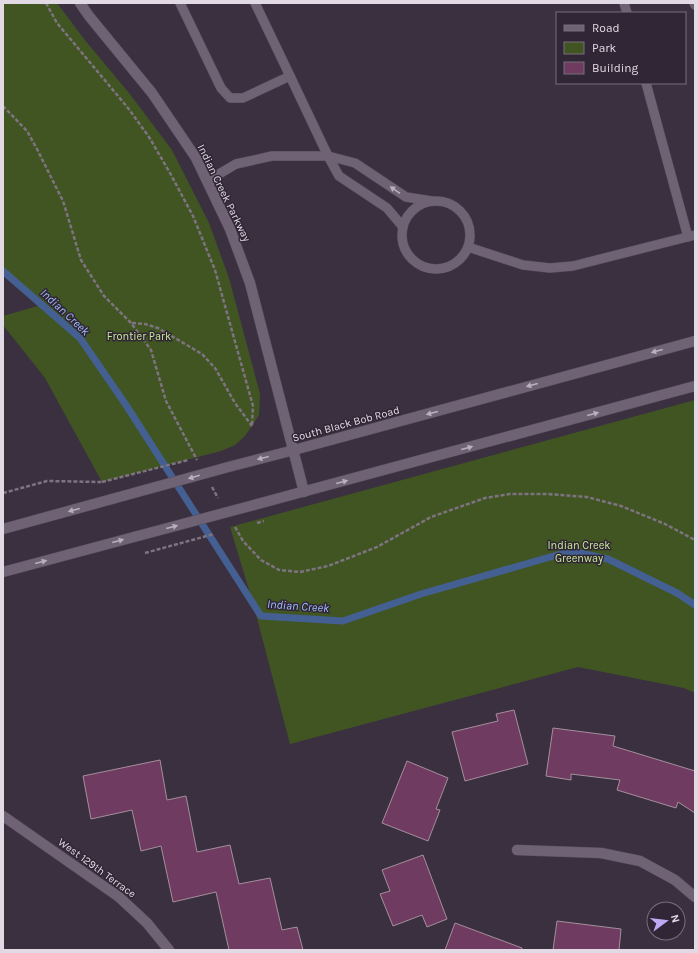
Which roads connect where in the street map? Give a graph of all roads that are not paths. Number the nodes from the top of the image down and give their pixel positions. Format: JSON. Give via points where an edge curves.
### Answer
{"nodes":[{"id":1,"x":80,"y":3,"type":"edge"},
{"id":2,"x":180,"y":3,"type":"edge"},
{"id":3,"x":255,"y":3,"type":"edge"},
{"id":4,"x":290,"y":76,"type":"junction"},
{"id":5,"x":646,"y":84,"type":"edge"},
{"id":6,"x":328,"y":156,"type":"junction"},
{"id":7,"x":207,"y":181,"type":"junction"},
{"id":8,"x":432,"y":201,"type":"junction"},
{"id":9,"x":403,"y":226,"type":"junction"},
{"id":10,"x":692,"y":236,"type":"edge"},
{"id":11,"x":468,"y":247,"type":"junction"},
{"id":12,"x":695,"y":341,"type":"edge"},
{"id":13,"x":695,"y":386,"type":"edge"},
{"id":14,"x":294,"y":450,"type":"junction"},
{"id":15,"x":304,"y":492,"type":"junction"},
{"id":16,"x":3,"y":529,"type":"edge"},
{"id":17,"x":3,"y":572,"type":"edge"},
{"id":18,"x":3,"y":816,"type":"edge"},
{"id":19,"x":517,"y":850,"type":"dead end"},
{"id":20,"x":695,"y":897,"type":"edge"},
{"id":21,"x":169,"y":950,"type":"edge"}],
"edges":[{"from":1,"to":7,"type":"main road","name":"Indian Creek Parkway","via":[[152,93],[196,158]]},
{"from":2,"to":4,"type":"lane","via":[[221,88],[230,98],[243,98]]},
{"from":3,"to":4,"type":"lane"},
{"from":4,"to":6,"type":"lane"},
{"from":5,"to":10,"type":"lane"},
{"from":6,"to":7,"type":"lane","via":[[272,156],[236,164]]},
{"from":8,"to":6,"type":"lane","one_way":true,"via":[[406,197],[355,163]]},
{"from":6,"to":9,"type":"lane","via":[[339,176],[387,208]]},
{"from":7,"to":14,"type":"main road","name":"Indian Creek Parkway","via":[[230,229],[250,284]]},
{"from":8,"to":9,"type":"lane","via":[[413,209]]},
{"from":8,"to":11,"type":"lane","via":[[454,206],[463,214],[469,224]]},
{"from":9,"to":11,"type":"lane","via":[[402,238],[405,249],[411,259],[420,266],[443,269],[454,265]]},
{"from":10,"to":11,"type":"lane","via":[[573,266],[550,268],[523,265]]},
{"from":12,"to":14,"type":"main road","name":"South Black Bob Road","one_way":true},
{"from":15,"to":13,"type":"main road","one_way":true},
{"from":14,"to":15,"type":"main road","name":"Indian Creek Parkway"},
{"from":14,"to":16,"type":"main road","name":"South Black Bob Road","one_way":true,"bridge":true},
{"from":17,"to":15,"type":"main road","one_way":true,"bridge":true},
{"from":18,"to":21,"type":"main road","name":"West 129th Terrace","via":[[119,897],[148,923]]},
{"from":19,"to":20,"type":"main road","via":[[601,853],[640,861],[675,880]]}]}
